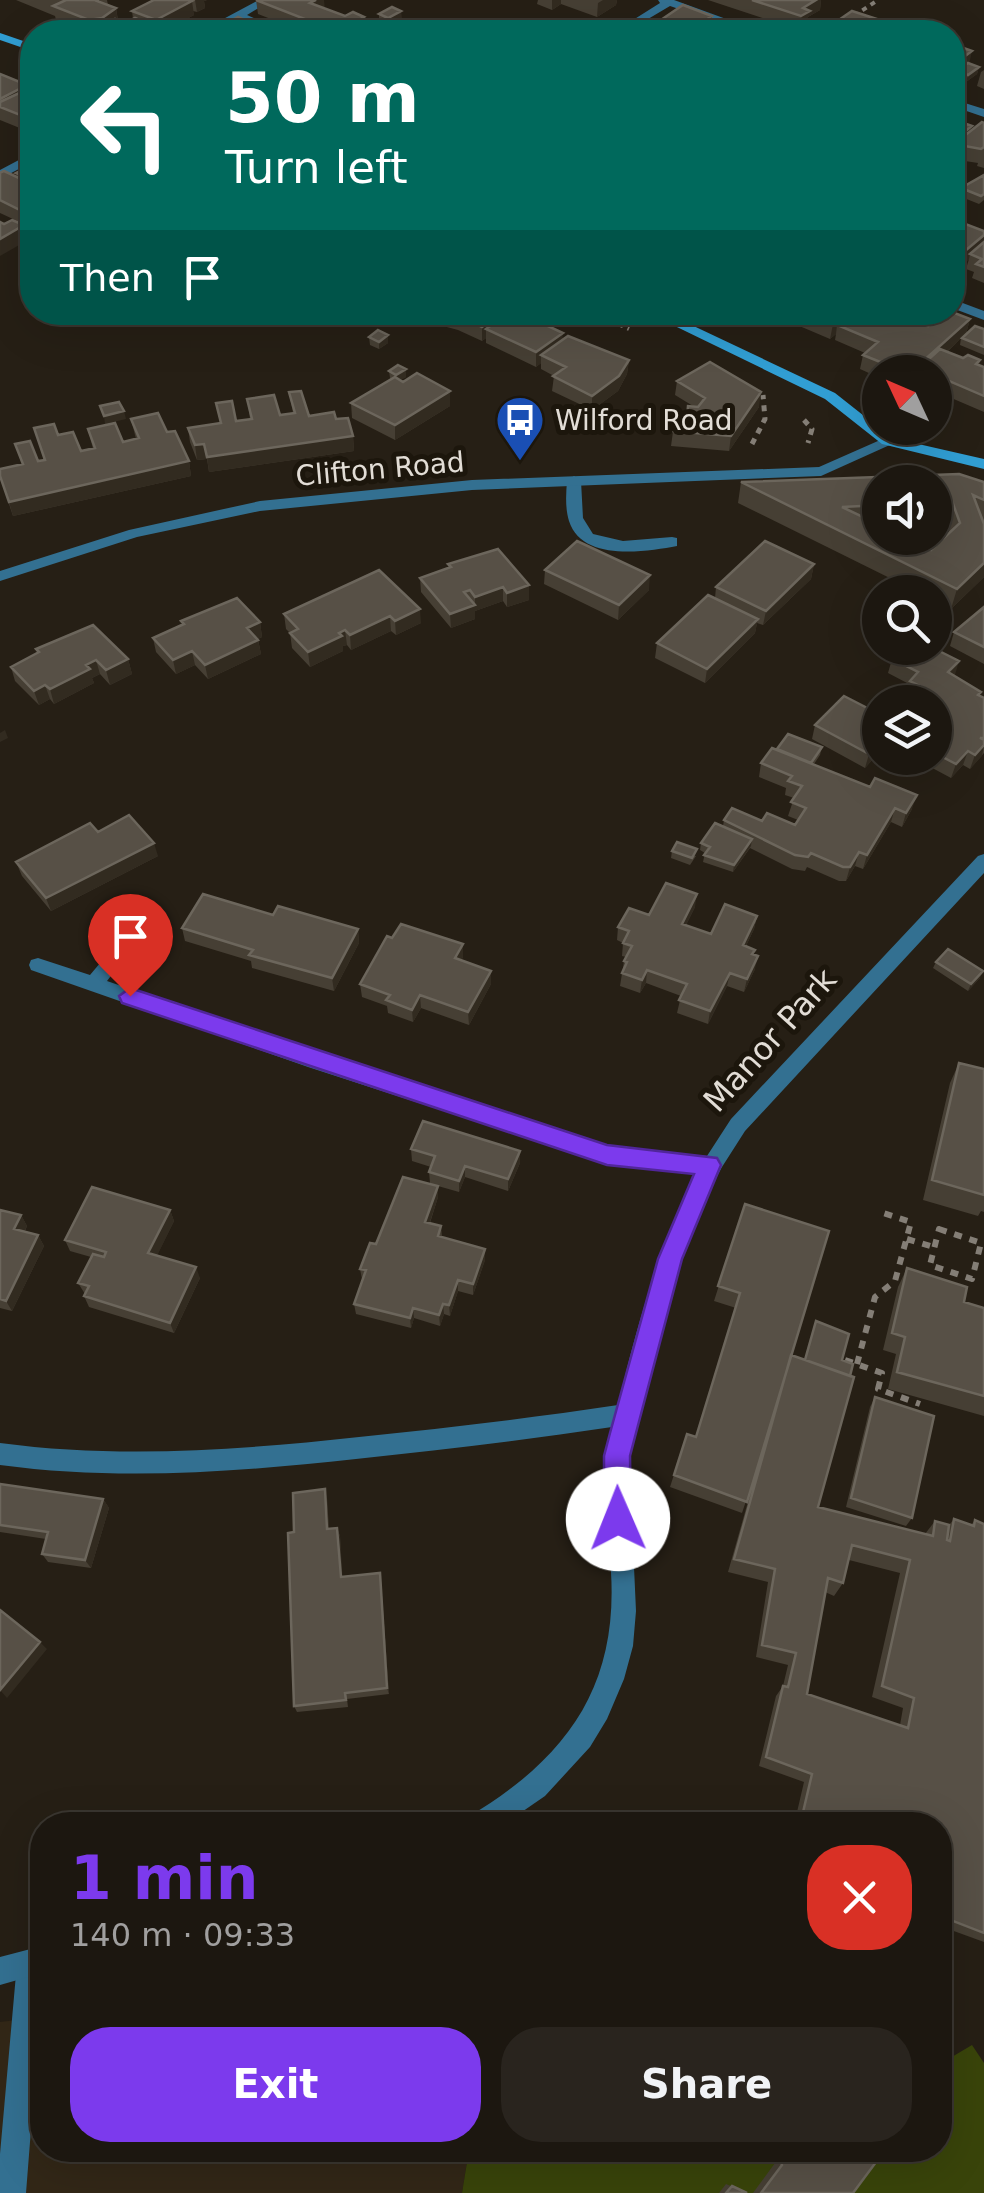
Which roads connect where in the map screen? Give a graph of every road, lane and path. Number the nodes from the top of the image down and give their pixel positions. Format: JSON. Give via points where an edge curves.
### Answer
{"nodes":[{"id":1,"x":267,"y":0,"type":"edge"},
{"id":2,"x":878,"y":0,"type":"edge"},
{"id":3,"x":666,"y":1,"type":"edge"},
{"id":4,"x":238,"y":15,"type":"junction"},
{"id":5,"x":853,"y":16,"type":"edge"},
{"id":6,"x":228,"y":20,"type":"edge"},
{"id":7,"x":251,"y":20,"type":"edge"},
{"id":8,"x":637,"y":20,"type":"edge"},
{"id":9,"x":721,"y":20,"type":"edge"},
{"id":10,"x":620,"y":325,"type":"edge"},
{"id":11,"x":680,"y":325,"type":"edge"},
{"id":12,"x":633,"y":331,"type":"dead end"},
{"id":13,"x":763,"y":394,"type":"edge"},
{"id":14,"x":777,"y":405,"type":"dead end"},
{"id":15,"x":796,"y":415,"type":"dead end"},
{"id":16,"x":862,"y":421,"type":"edge"},
{"id":17,"x":878,"y":445,"type":"edge"},
{"id":18,"x":907,"y":445,"type":"edge"},
{"id":19,"x":984,"y":464,"type":"edge"},
{"id":20,"x":834,"y":468,"type":"junction"},
{"id":21,"x":574,"y":481,"type":"junction"},
{"id":22,"x":672,"y":542,"type":"dead end"},
{"id":23,"x":0,"y":576,"type":"edge"},
{"id":24,"x":984,"y":861,"type":"edge"},
{"id":25,"x":118,"y":955,"type":"dead end"},
{"id":26,"x":38,"y":964,"type":"dead end"},
{"id":27,"x":94,"y":984,"type":"junction"},
{"id":28,"x":709,"y":1165,"type":"junction"},
{"id":29,"x":883,"y":1213,"type":"dead end"},
{"id":30,"x":907,"y":1238,"type":"junction"},
{"id":31,"x":934,"y":1248,"type":"junction"},
{"id":32,"x":845,"y":1360,"type":"edge"},
{"id":33,"x":856,"y":1364,"type":"junction"},
{"id":34,"x":920,"y":1404,"type":"edge"},
{"id":35,"x":628,"y":1414,"type":"junction"},
{"id":36,"x":0,"y":1454,"type":"edge"},
{"id":37,"x":503,"y":1812,"type":"edge"},
{"id":38,"x":30,"y":1964,"type":"edge"},
{"id":39,"x":0,"y":1971,"type":"edge"},
{"id":40,"x":30,"y":2024,"type":"edge"},
{"id":41,"x":11,"y":2193,"type":"edge"}],
"edges":[{"from":1,"to":4,"type":"street"},
{"from":2,"to":5,"type":"path"},
{"from":3,"to":8,"type":"street"},
{"from":3,"to":9,"type":"street"},
{"from":4,"to":6,"type":"street"},
{"from":4,"to":7,"type":"street"},
{"from":10,"to":12,"type":"path"},
{"from":11,"to":16,"type":"main road","via":[[830,396]]},
{"from":13,"to":14,"type":"path"},
{"from":15,"to":20,"type":"path","via":[[812,429],[808,443]]},
{"from":17,"to":20,"type":"street","name":"Clifton Road"},
{"from":18,"to":19,"type":"main road"},
{"from":20,"to":21,"type":"street","name":"Clifton Road"},
{"from":21,"to":22,"type":"street","via":[[577,523],[590,538],[608,544]]},
{"from":21,"to":23,"type":"street","name":"Clifton Road","via":[[260,506],[134,533]]},
{"from":24,"to":28,"type":"street","name":"Manor Park","via":[[738,1124]]},
{"from":25,"to":27,"type":"street"},
{"from":26,"to":27,"type":"street"},
{"from":27,"to":28,"type":"street","via":[[607,1155]]},
{"from":28,"to":35,"type":"street","name":"Manor Park","via":[[670,1259]]},
{"from":29,"to":30,"type":"path","via":[[911,1222]]},
{"from":30,"to":31,"type":"path"},
{"from":30,"to":33,"type":"path","via":[[896,1281],[875,1297]]},
{"from":31,"to":31,"type":"path","via":[[939,1229],[981,1243],[972,1279],[930,1264]]},
{"from":32,"to":33,"type":"path"},
{"from":33,"to":34,"type":"path","via":[[882,1372],[878,1388]]},
{"from":35,"to":36,"type":"street","via":[[505,1433],[192,1463]]},
{"from":35,"to":37,"type":"street","name":"Manor Park","via":[[616,1488],[624,1612],[610,1682],[554,1774]]},
{"from":38,"to":39,"type":"street"},
{"from":40,"to":41,"type":"street"}]}
